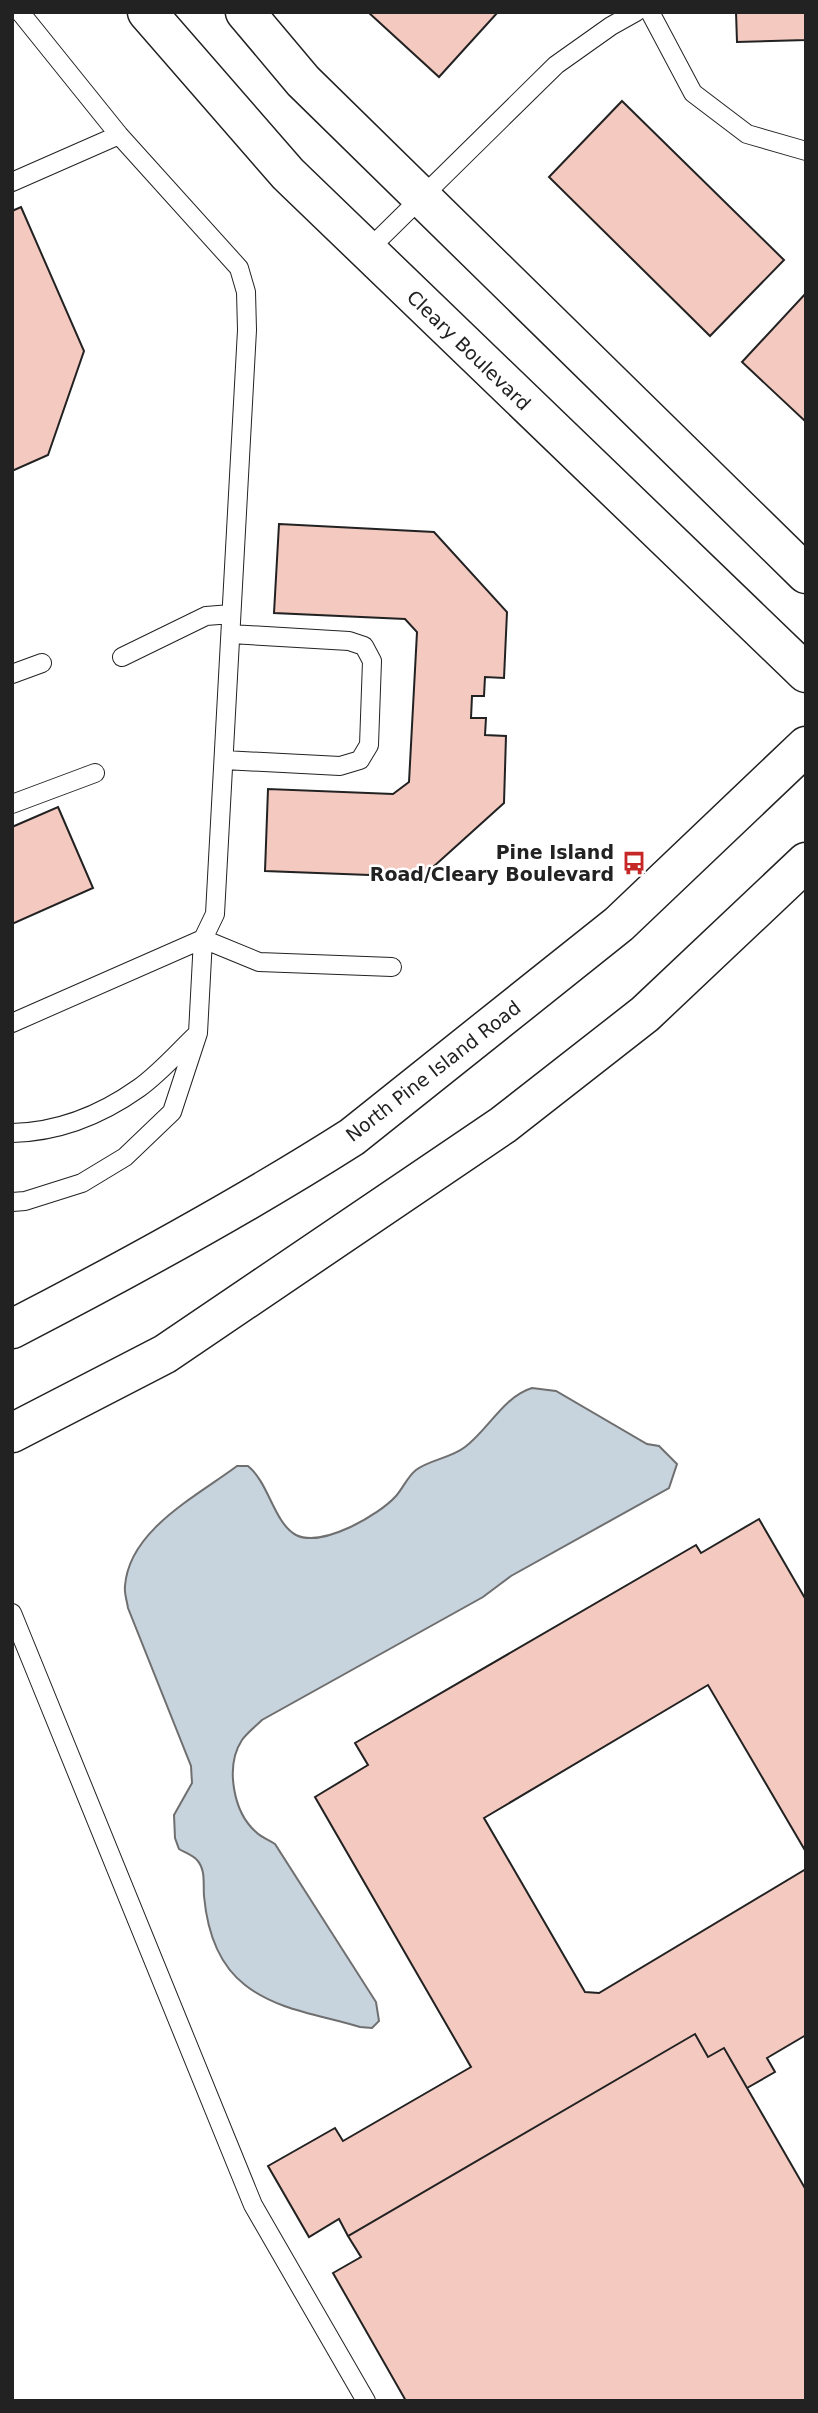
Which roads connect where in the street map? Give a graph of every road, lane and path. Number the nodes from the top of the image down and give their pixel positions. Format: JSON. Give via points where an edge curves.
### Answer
{"nodes":[{"id":1,"x":20,"y":12,"type":"edge"},
{"id":2,"x":147,"y":12,"type":"edge"},
{"id":3,"x":245,"y":12,"type":"edge"},
{"id":4,"x":636,"y":12,"type":"edge"},
{"id":5,"x":650,"y":12,"type":"edge"},
{"id":6,"x":119,"y":135,"type":"junction"},
{"id":7,"x":806,"y":151,"type":"edge"},
{"id":8,"x":12,"y":182,"type":"edge"},
{"id":9,"x":421,"y":197,"type":"junction"},
{"id":10,"x":367,"y":251,"type":"junction"},
{"id":11,"x":806,"y":574,"type":"edge"},
{"id":12,"x":232,"y":614,"type":"junction"},
{"id":13,"x":230,"y":634,"type":"junction"},
{"id":14,"x":122,"y":657,"type":"dead end"},
{"id":15,"x":42,"y":663,"type":"dead end"},
{"id":16,"x":806,"y":673,"type":"edge"},
{"id":17,"x":12,"y":674,"type":"edge"},
{"id":18,"x":806,"y":746,"type":"edge"},
{"id":19,"x":224,"y":760,"type":"junction"},
{"id":20,"x":95,"y":774,"type":"dead end"},
{"id":21,"x":12,"y":804,"type":"edge"},
{"id":22,"x":806,"y":862,"type":"edge"},
{"id":23,"x":203,"y":939,"type":"junction"},
{"id":24,"x":392,"y":967,"type":"dead end"},
{"id":25,"x":12,"y":1023,"type":"edge"},
{"id":26,"x":198,"y":1033,"type":"junction"},
{"id":27,"x":12,"y":1133,"type":"edge"},
{"id":28,"x":12,"y":1202,"type":"edge"},
{"id":29,"x":12,"y":1329,"type":"edge"},
{"id":30,"x":12,"y":1433,"type":"edge"},
{"id":31,"x":12,"y":1613,"type":"edge"},
{"id":32,"x":366,"y":2401,"type":"edge"}],
"edges":[{"from":1,"to":6,"type":"lane"},
{"from":2,"to":10,"type":"main road","name":"Cleary Boulevard","via":[[288,174]]},
{"from":3,"to":9,"type":"main road","via":[[303,80]]},
{"from":4,"to":9,"type":"lane","via":[[556,65]]},
{"from":5,"to":7,"type":"lane","via":[[693,93],[747,134]]},
{"from":6,"to":8,"type":"lane"},
{"from":6,"to":12,"type":"lane","via":[[239,268],[246,292]]},
{"from":9,"to":10,"type":"lane"},
{"from":9,"to":11,"type":"main road"},
{"from":10,"to":16,"type":"main road","name":"Cleary Boulevard"},
{"from":12,"to":13,"type":"lane"},
{"from":12,"to":14,"type":"lane","via":[[206,616]]},
{"from":13,"to":19,"type":"lane"},
{"from":13,"to":19,"type":"lane","via":[[349,641],[364,646],[372,661],[369,745],[360,760],[340,766]]},
{"from":15,"to":17,"type":"lane"},
{"from":18,"to":29,"type":"main road","name":"North Pine Island Road","via":[[619,924],[352,1137],[108,1279]]},
{"from":19,"to":23,"type":"lane","via":[[215,914]]},
{"from":20,"to":21,"type":"lane"},
{"from":22,"to":30,"type":"main road","via":[[645,1014],[503,1125],[165,1354]]},
{"from":23,"to":24,"type":"lane","via":[[259,962]]},
{"from":23,"to":25,"type":"lane"},
{"from":23,"to":26,"type":"lane"},
{"from":26,"to":27,"type":"lane","via":[[140,1087],[79,1122]]},
{"from":26,"to":28,"type":"lane","via":[[172,1112],[125,1157],[82,1183]]},
{"from":31,"to":32,"type":"lane","via":[[253,2205]]}]}
